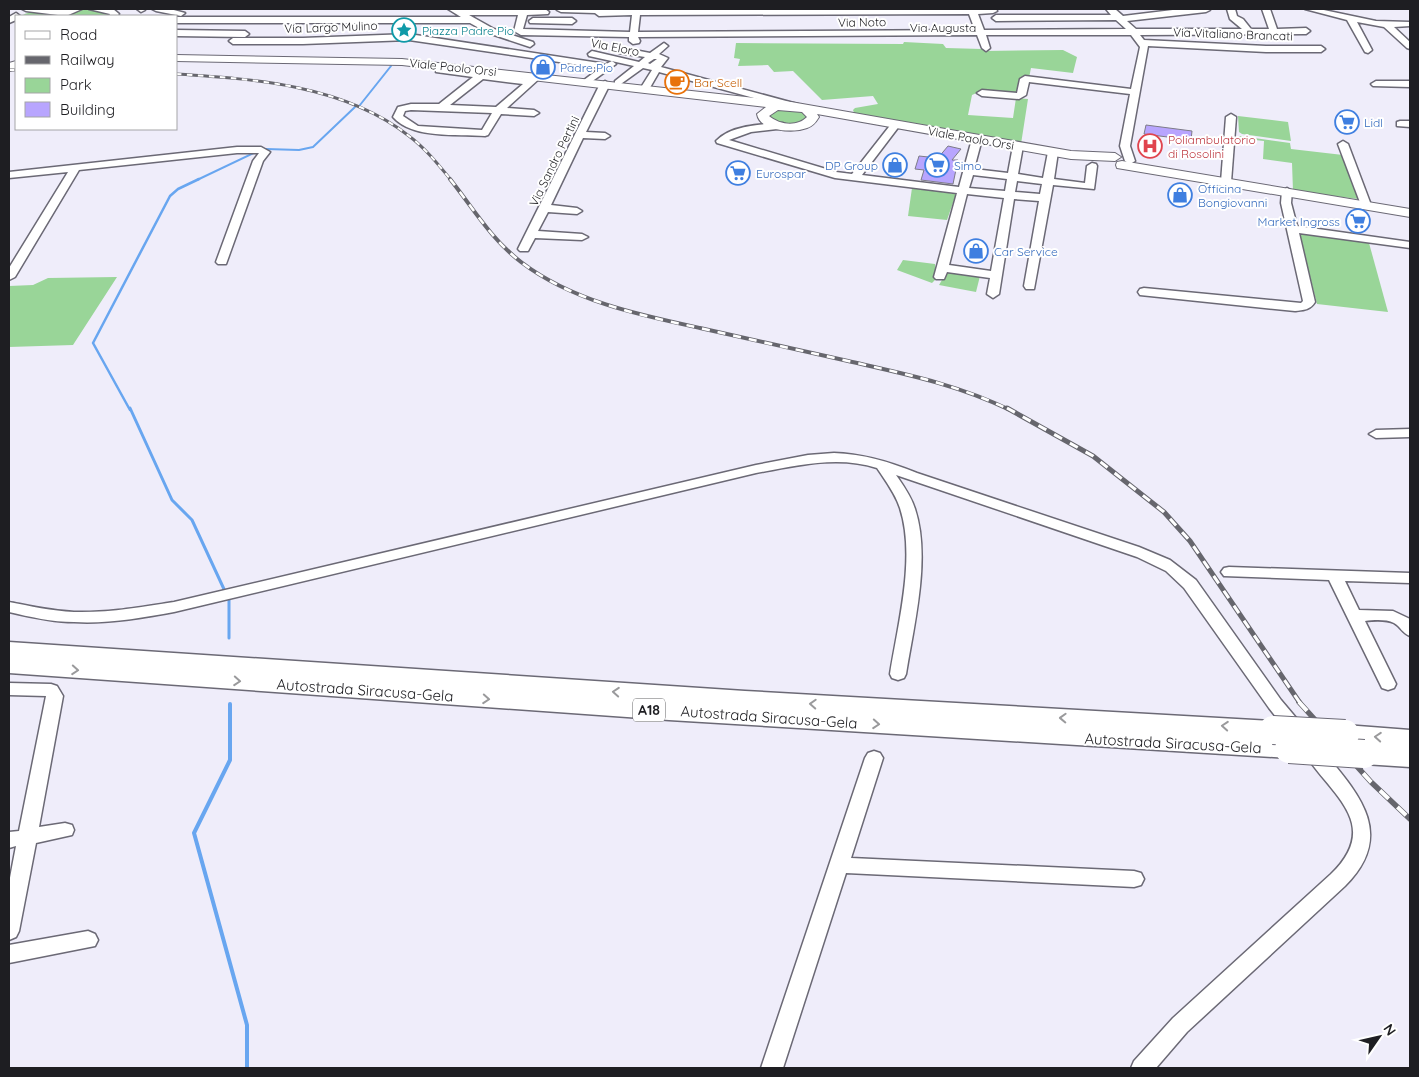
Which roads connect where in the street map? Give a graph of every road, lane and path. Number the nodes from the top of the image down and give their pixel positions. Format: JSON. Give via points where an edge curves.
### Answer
{"nodes":[{"id":1,"x":27,"y":9,"type":"edge"},
{"id":2,"x":78,"y":9,"type":"edge"},
{"id":3,"x":93,"y":9,"type":"edge"},
{"id":4,"x":156,"y":9,"type":"edge"},
{"id":5,"x":561,"y":9,"type":"edge"},
{"id":6,"x":577,"y":9,"type":"edge"},
{"id":7,"x":1231,"y":9,"type":"edge"},
{"id":8,"x":1266,"y":9,"type":"edge"},
{"id":9,"x":1310,"y":9,"type":"edge"},
{"id":10,"x":972,"y":10,"type":"edge"},
{"id":11,"x":1201,"y":10,"type":"edge"},
{"id":12,"x":285,"y":11,"type":"edge"},
{"id":13,"x":321,"y":11,"type":"edge"},
{"id":14,"x":456,"y":11,"type":"edge"},
{"id":15,"x":418,"y":12,"type":"dead end"},
{"id":16,"x":429,"y":12,"type":"dead end"},
{"id":17,"x":1165,"y":12,"type":"edge"},
{"id":18,"x":492,"y":14,"type":"edge"},
{"id":19,"x":545,"y":14,"type":"edge"},
{"id":20,"x":1114,"y":14,"type":"edge"},
{"id":21,"x":114,"y":15,"type":"edge"},
{"id":22,"x":180,"y":15,"type":"edge"},
{"id":23,"x":1186,"y":15,"type":"dead end"},
{"id":24,"x":595,"y":17,"type":"edge"},
{"id":25,"x":1350,"y":18,"type":"junction"},
{"id":26,"x":522,"y":20,"type":"edge"},
{"id":27,"x":558,"y":20,"type":"junction"},
{"id":28,"x":1303,"y":20,"type":"edge"},
{"id":29,"x":386,"y":21,"type":"junction"},
{"id":30,"x":572,"y":21,"type":"dead end"},
{"id":31,"x":635,"y":21,"type":"edge"},
{"id":32,"x":672,"y":21,"type":"edge"},
{"id":33,"x":998,"y":21,"type":"edge"},
{"id":34,"x":1064,"y":22,"type":"edge"},
{"id":35,"x":432,"y":23,"type":"junction"},
{"id":36,"x":477,"y":23,"type":"junction"},
{"id":37,"x":851,"y":23,"type":"edge"},
{"id":38,"x":872,"y":23,"type":"edge"},
{"id":39,"x":894,"y":23,"type":"edge"},
{"id":40,"x":916,"y":23,"type":"edge"},
{"id":41,"x":936,"y":23,"type":"edge"},
{"id":42,"x":956,"y":23,"type":"edge"},
{"id":43,"x":209,"y":24,"type":"edge"},
{"id":44,"x":245,"y":24,"type":"edge"},
{"id":45,"x":347,"y":24,"type":"edge"},
{"id":46,"x":406,"y":24,"type":"junction"},
{"id":47,"x":712,"y":24,"type":"edge"},
{"id":48,"x":732,"y":24,"type":"edge"},
{"id":49,"x":752,"y":24,"type":"edge"},
{"id":50,"x":772,"y":24,"type":"edge"},
{"id":51,"x":792,"y":24,"type":"edge"},
{"id":52,"x":812,"y":24,"type":"edge"},
{"id":53,"x":831,"y":24,"type":"edge"},
{"id":54,"x":1386,"y":24,"type":"junction"},
{"id":55,"x":1410,"y":24,"type":"edge"},
{"id":56,"x":1179,"y":25,"type":"dead end"},
{"id":57,"x":178,"y":27,"type":"edge"},
{"id":58,"x":273,"y":31,"type":"junction"},
{"id":59,"x":309,"y":31,"type":"junction"},
{"id":60,"x":1276,"y":31,"type":"junction"},
{"id":61,"x":1217,"y":32,"type":"junction"},
{"id":62,"x":178,"y":33,"type":"edge"},
{"id":63,"x":1248,"y":36,"type":"junction"},
{"id":64,"x":982,"y":37,"type":"junction"},
{"id":65,"x":1139,"y":38,"type":"junction"},
{"id":66,"x":1173,"y":39,"type":"junction"},
{"id":67,"x":1285,"y":40,"type":"junction"},
{"id":68,"x":1313,"y":40,"type":"junction"},
{"id":69,"x":639,"y":44,"type":"junction"},
{"id":70,"x":1226,"y":46,"type":"junction"},
{"id":71,"x":1410,"y":46,"type":"edge"},
{"id":72,"x":605,"y":47,"type":"junction"},
{"id":73,"x":663,"y":47,"type":"junction"},
{"id":74,"x":1260,"y":48,"type":"junction"},
{"id":75,"x":1321,"y":48,"type":"junction"},
{"id":76,"x":1279,"y":49,"type":"junction"},
{"id":77,"x":1294,"y":49,"type":"junction"},
{"id":78,"x":673,"y":50,"type":"dead end"},
{"id":79,"x":1368,"y":50,"type":"dead end"},
{"id":80,"x":625,"y":55,"type":"junction"},
{"id":81,"x":652,"y":55,"type":"junction"},
{"id":82,"x":179,"y":57,"type":"edge"},
{"id":83,"x":640,"y":64,"type":"junction"},
{"id":84,"x":607,"y":67,"type":"junction"},
{"id":85,"x":654,"y":68,"type":"junction"},
{"id":86,"x":439,"y":70,"type":"dead end"},
{"id":87,"x":482,"y":76,"type":"junction"},
{"id":88,"x":534,"y":79,"type":"junction"},
{"id":89,"x":587,"y":82,"type":"junction"},
{"id":90,"x":612,"y":84,"type":"junction"},
{"id":91,"x":1376,"y":84,"type":"dead end"},
{"id":92,"x":1410,"y":84,"type":"edge"},
{"id":93,"x":645,"y":89,"type":"junction"},
{"id":94,"x":1136,"y":92,"type":"junction"},
{"id":95,"x":982,"y":93,"type":"dead end"},
{"id":96,"x":719,"y":98,"type":"junction"},
{"id":97,"x":778,"y":104,"type":"junction"},
{"id":98,"x":801,"y":107,"type":"junction"},
{"id":99,"x":440,"y":108,"type":"junction"},
{"id":100,"x":498,"y":112,"type":"junction"},
{"id":101,"x":534,"y":114,"type":"dead end"},
{"id":102,"x":763,"y":118,"type":"junction"},
{"id":103,"x":1232,"y":118,"type":"dead end"},
{"id":104,"x":870,"y":120,"type":"junction"},
{"id":105,"x":808,"y":123,"type":"junction"},
{"id":106,"x":895,"y":125,"type":"junction"},
{"id":107,"x":784,"y":126,"type":"junction"},
{"id":108,"x":743,"y":132,"type":"junction"},
{"id":109,"x":580,"y":135,"type":"junction"},
{"id":110,"x":605,"y":136,"type":"dead end"},
{"id":111,"x":977,"y":139,"type":"junction"},
{"id":112,"x":1343,"y":144,"type":"dead end"},
{"id":113,"x":1018,"y":146,"type":"junction"},
{"id":114,"x":1053,"y":152,"type":"junction"},
{"id":115,"x":1072,"y":155,"type":"junction"},
{"id":116,"x":1117,"y":159,"type":"junction"},
{"id":117,"x":75,"y":168,"type":"junction"},
{"id":118,"x":968,"y":171,"type":"junction"},
{"id":119,"x":1171,"y":173,"type":"junction"},
{"id":120,"x":9,"y":176,"type":"edge"},
{"id":121,"x":1013,"y":176,"type":"junction"},
{"id":122,"x":854,"y":178,"type":"junction"},
{"id":123,"x":1048,"y":181,"type":"junction"},
{"id":124,"x":1226,"y":182,"type":"junction"},
{"id":125,"x":964,"y":191,"type":"junction"},
{"id":126,"x":1287,"y":193,"type":"junction"},
{"id":127,"x":1010,"y":195,"type":"junction"},
{"id":128,"x":1045,"y":198,"type":"junction"},
{"id":129,"x":1323,"y":201,"type":"junction"},
{"id":130,"x":1366,"y":205,"type":"junction"},
{"id":131,"x":544,"y":208,"type":"junction"},
{"id":132,"x":577,"y":211,"type":"dead end"},
{"id":133,"x":1410,"y":215,"type":"edge"},
{"id":134,"x":1292,"y":229,"type":"junction"},
{"id":135,"x":532,"y":234,"type":"junction"},
{"id":136,"x":582,"y":237,"type":"dead end"},
{"id":137,"x":1410,"y":246,"type":"edge"},
{"id":138,"x":524,"y":250,"type":"dead end"},
{"id":139,"x":222,"y":262,"type":"dead end"},
{"id":140,"x":996,"y":275,"type":"junction"},
{"id":141,"x":9,"y":277,"type":"edge"},
{"id":142,"x":1030,"y":286,"type":"dead end"},
{"id":143,"x":1144,"y":292,"type":"dead end"},
{"id":144,"x":993,"y":294,"type":"dead end"},
{"id":145,"x":1410,"y":432,"type":"edge"},
{"id":146,"x":1376,"y":434,"type":"dead end"},
{"id":147,"x":882,"y":464,"type":"junction"},
{"id":148,"x":1229,"y":572,"type":"dead end"},
{"id":149,"x":1334,"y":576,"type":"junction"},
{"id":150,"x":1410,"y":578,"type":"edge"},
{"id":151,"x":9,"y":606,"type":"edge"},
{"id":152,"x":1354,"y":615,"type":"junction"},
{"id":153,"x":1410,"y":630,"type":"edge"},
{"id":154,"x":9,"y":650,"type":"edge"},
{"id":155,"x":9,"y":665,"type":"edge"},
{"id":156,"x":898,"y":674,"type":"dead end"},
{"id":157,"x":1388,"y":684,"type":"dead end"},
{"id":158,"x":9,"y":689,"type":"edge"},
{"id":159,"x":1410,"y":739,"type":"edge"},
{"id":160,"x":1410,"y":757,"type":"edge"},
{"id":161,"x":874,"y":758,"type":"dead end"},
{"id":162,"x":65,"y":830,"type":"dead end"},
{"id":163,"x":28,"y":836,"type":"junction"},
{"id":164,"x":9,"y":840,"type":"edge"},
{"id":165,"x":840,"y":866,"type":"junction"},
{"id":166,"x":1134,"y":879,"type":"dead end"},
{"id":167,"x":9,"y":931,"type":"edge"},
{"id":168,"x":88,"y":940,"type":"dead end"},
{"id":169,"x":9,"y":954,"type":"edge"},
{"id":170,"x":772,"y":1068,"type":"edge"},
{"id":171,"x":1142,"y":1068,"type":"edge"}],
"edges":[{"from":1,"to":2,"type":"street","via":[[69,13]]},
{"from":3,"to":21,"type":"street","via":[[113,12]]},
{"from":4,"to":22,"type":"street"},
{"from":5,"to":6,"type":"street"},
{"from":5,"to":27,"type":"street"},
{"from":6,"to":24,"type":"street"},
{"from":7,"to":63,"type":"street","via":[[1233,17],[1240,21]]},
{"from":8,"to":60,"type":"street"},
{"from":9,"to":25,"type":"street"},
{"from":10,"to":33,"type":"street"},
{"from":10,"to":42,"type":"street"},
{"from":10,"to":64,"type":"street"},
{"from":11,"to":17,"type":"street"},
{"from":12,"to":13,"type":"street"},
{"from":12,"to":44,"type":"street"},
{"from":12,"to":58,"type":"street"},
{"from":13,"to":45,"type":"street"},
{"from":13,"to":59,"type":"street"},
{"from":14,"to":18,"type":"street"},
{"from":14,"to":35,"type":"street"},
{"from":14,"to":36,"type":"street","name":"Via Eloro"},
{"from":15,"to":46,"type":"street"},
{"from":16,"to":35,"type":"street"},
{"from":17,"to":20,"type":"street","via":[[1150,18]]},
{"from":17,"to":23,"type":"street"},
{"from":17,"to":56,"type":"street"},
{"from":18,"to":26,"type":"street"},
{"from":18,"to":36,"type":"street"},
{"from":19,"to":26,"type":"street"},
{"from":19,"to":27,"type":"street"},
{"from":20,"to":34,"type":"street"},
{"from":20,"to":34,"type":"street"},
{"from":20,"to":65,"type":"street"},
{"from":22,"to":43,"type":"street","via":[[195,17]]},
{"from":24,"to":26,"type":"street"},
{"from":24,"to":31,"type":"street"},
{"from":24,"to":31,"type":"street"},
{"from":24,"to":72,"type":"street","via":[[592,39]]},
{"from":25,"to":54,"type":"street"},
{"from":25,"to":79,"type":"street"},
{"from":27,"to":30,"type":"street"},
{"from":28,"to":60,"type":"street"},
{"from":28,"to":68,"type":"street"},
{"from":29,"to":45,"type":"street"},
{"from":29,"to":45,"type":"street","via":[[367,30]]},
{"from":29,"to":46,"type":"street"},
{"from":29,"to":46,"type":"street"},
{"from":31,"to":32,"type":"street"},
{"from":31,"to":32,"type":"street"},
{"from":31,"to":47,"type":"street","name":"Via Augusta","via":[[633,41],[644,42]]},
{"from":32,"to":47,"type":"street"},
{"from":32,"to":47,"type":"street"},
{"from":33,"to":34,"type":"street","name":"Via Augusta"},
{"from":33,"to":34,"type":"street"},
{"from":33,"to":34,"type":"street"},
{"from":33,"to":64,"type":"street","name":"Via Augusta"},
{"from":33,"to":64,"type":"street"},
{"from":34,"to":65,"type":"street","name":"Via Augusta"},
{"from":35,"to":36,"type":"street"},
{"from":35,"to":46,"type":"street"},
{"from":35,"to":46,"type":"street"},
{"from":36,"to":80,"type":"street","name":"Via Eloro","via":[[505,36],[542,46]]},
{"from":37,"to":38,"type":"street","name":"Via Augusta"},
{"from":37,"to":38,"type":"street"},
{"from":37,"to":38,"type":"street"},
{"from":37,"to":53,"type":"street","name":"Via Augusta"},
{"from":37,"to":53,"type":"street"},
{"from":37,"to":53,"type":"street"},
{"from":38,"to":39,"type":"street","name":"Via Augusta"},
{"from":38,"to":39,"type":"street"},
{"from":38,"to":39,"type":"street"},
{"from":39,"to":40,"type":"street","name":"Via Augusta"},
{"from":39,"to":40,"type":"street"},
{"from":39,"to":40,"type":"street"},
{"from":40,"to":41,"type":"street","name":"Via Augusta"},
{"from":40,"to":41,"type":"street"},
{"from":40,"to":41,"type":"street"},
{"from":41,"to":42,"type":"street","name":"Via Augusta"},
{"from":41,"to":42,"type":"street"},
{"from":41,"to":42,"type":"street"},
{"from":42,"to":64,"type":"street","name":"Via Augusta"},
{"from":42,"to":64,"type":"street"},
{"from":43,"to":44,"type":"street"},
{"from":43,"to":44,"type":"street"},
{"from":43,"to":57,"type":"street"},
{"from":43,"to":62,"type":"street"},
{"from":44,"to":58,"type":"street","name":"Via Largo Mulino"},
{"from":44,"to":58,"type":"street"},
{"from":45,"to":46,"type":"street","name":"Via Largo Mulino","via":[[398,37]]},
{"from":45,"to":59,"type":"street","name":"Via Largo Mulino"},
{"from":45,"to":59,"type":"street"},
{"from":46,"to":84,"type":"street","name":"Via Largo Mulino"},
{"from":47,"to":48,"type":"street","name":"Via Augusta"},
{"from":47,"to":48,"type":"street"},
{"from":47,"to":48,"type":"street"},
{"from":48,"to":49,"type":"street","name":"Via Augusta"},
{"from":48,"to":49,"type":"street"},
{"from":48,"to":49,"type":"street"},
{"from":49,"to":50,"type":"street","name":"Via Augusta"},
{"from":49,"to":50,"type":"street"},
{"from":49,"to":50,"type":"street"},
{"from":50,"to":51,"type":"street","name":"Via Augusta"},
{"from":50,"to":51,"type":"street"},
{"from":50,"to":51,"type":"street"},
{"from":51,"to":52,"type":"street","name":"Via Augusta"},
{"from":51,"to":52,"type":"street"},
{"from":51,"to":52,"type":"street"},
{"from":52,"to":53,"type":"street","name":"Via Augusta"},
{"from":52,"to":53,"type":"street"},
{"from":52,"to":53,"type":"street"},
{"from":54,"to":55,"type":"street"},
{"from":54,"to":71,"type":"street"},
{"from":58,"to":59,"type":"street","name":"Via Largo Mulino"},
{"from":58,"to":59,"type":"street"},
{"from":60,"to":63,"type":"street"},
{"from":60,"to":67,"type":"street"},
{"from":61,"to":63,"type":"street"},
{"from":61,"to":66,"type":"street"},
{"from":61,"to":70,"type":"street"},
{"from":63,"to":67,"type":"street"},
{"from":63,"to":74,"type":"street"},
{"from":65,"to":66,"type":"street","name":"Via Vitaliano Brancati"},
{"from":65,"to":66,"type":"street"},
{"from":65,"to":94,"type":"street","via":[[1144,50]]},
{"from":66,"to":70,"type":"street","name":"Via Vitaliano Brancati"},
{"from":67,"to":68,"type":"street"},
{"from":67,"to":77,"type":"street"},
{"from":68,"to":75,"type":"street"},
{"from":69,"to":72,"type":"street","via":[[617,40]]},
{"from":69,"to":73,"type":"street"},
{"from":69,"to":80,"type":"street"},
{"from":70,"to":74,"type":"street","name":"Via Vitaliano Brancati"},
{"from":72,"to":80,"type":"street"},
{"from":73,"to":78,"type":"street"},
{"from":73,"to":81,"type":"street"},
{"from":74,"to":76,"type":"street","name":"Via Vitaliano Brancati"},
{"from":75,"to":76,"type":"street","via":[[1326,53],[1296,54]]},
{"from":75,"to":77,"type":"street","name":"Via Vitaliano Brancati"},
{"from":76,"to":77,"type":"street","name":"Via Vitaliano Brancati"},
{"from":80,"to":81,"type":"street"},
{"from":80,"to":83,"type":"street","name":"Via Eloro"},
{"from":80,"to":84,"type":"street"},
{"from":81,"to":83,"type":"street"},
{"from":81,"to":85,"type":"street","via":[[664,58]]},
{"from":82,"to":88,"type":"main road","name":"Viale Paolo Orsi","via":[[402,62]]},
{"from":83,"to":85,"type":"street","name":"Via Eloro"},
{"from":83,"to":90,"type":"street"},
{"from":84,"to":89,"type":"street"},
{"from":85,"to":93,"type":"street"},
{"from":85,"to":97,"type":"street","name":"Via Eloro"},
{"from":86,"to":87,"type":"street"},
{"from":87,"to":88,"type":"street"},
{"from":87,"to":99,"type":"street"},
{"from":88,"to":89,"type":"main road","name":"Viale Paolo Orsi"},
{"from":88,"to":100,"type":"street"},
{"from":89,"to":90,"type":"main road","name":"Viale Paolo Orsi"},
{"from":90,"to":93,"type":"main road","name":"Viale Paolo Orsi"},
{"from":90,"to":109,"type":"street","name":"Via Sandro Pertini"},
{"from":91,"to":92,"type":"street"},
{"from":93,"to":96,"type":"main road","name":"Viale Paolo Orsi"},
{"from":94,"to":95,"type":"street","via":[[1025,79],[1018,96]]},
{"from":94,"to":116,"type":"street"},
{"from":96,"to":97,"type":"main road"},
{"from":96,"to":102,"type":"main road"},
{"from":97,"to":98,"type":"main road"},
{"from":97,"to":102,"type":"main road","via":[[765,111]]},
{"from":98,"to":104,"type":"main road"},
{"from":98,"to":105,"type":"main road","via":[[814,117]]},
{"from":99,"to":100,"type":"street"},
{"from":99,"to":100,"type":"street","via":[[409,106],[402,108],[398,117],[418,129],[485,133]]},
{"from":100,"to":101,"type":"street"},
{"from":102,"to":107,"type":"main road","via":[[771,124]]},
{"from":102,"to":108,"type":"street","via":[[757,127]]},
{"from":103,"to":124,"type":"street"},
{"from":104,"to":105,"type":"main road"},
{"from":104,"to":106,"type":"main road","name":"Viale Paolo Orsi"},
{"from":105,"to":107,"type":"main road"},
{"from":106,"to":111,"type":"main road","name":"Viale Paolo Orsi"},
{"from":106,"to":122,"type":"street"},
{"from":107,"to":108,"type":"street"},
{"from":108,"to":122,"type":"street","via":[[721,141]]},
{"from":109,"to":110,"type":"street"},
{"from":109,"to":131,"type":"street","name":"Via Sandro Pertini"},
{"from":111,"to":113,"type":"main road","name":"Viale Paolo Orsi"},
{"from":111,"to":118,"type":"street"},
{"from":112,"to":130,"type":"street"},
{"from":113,"to":114,"type":"main road","name":"Viale Paolo Orsi"},
{"from":113,"to":121,"type":"street"},
{"from":114,"to":115,"type":"main road","name":"Viale Paolo Orsi"},
{"from":114,"to":123,"type":"street"},
{"from":115,"to":116,"type":"main road","name":"Viale Paolo Orsi"},
{"from":115,"to":116,"type":"main road"},
{"from":116,"to":119,"type":"main road"},
{"from":116,"to":119,"type":"main road"},
{"from":116,"to":123,"type":"street","via":[[1090,187]]},
{"from":117,"to":120,"type":"street"},
{"from":117,"to":139,"type":"street","via":[[236,150],[265,152],[258,161]]},
{"from":117,"to":141,"type":"street"},
{"from":118,"to":121,"type":"street"},
{"from":118,"to":125,"type":"street"},
{"from":119,"to":124,"type":"main road"},
{"from":121,"to":123,"type":"street"},
{"from":121,"to":127,"type":"street"},
{"from":122,"to":125,"type":"street"},
{"from":123,"to":128,"type":"street"},
{"from":124,"to":126,"type":"main road"},
{"from":125,"to":127,"type":"street"},
{"from":125,"to":140,"type":"street","via":[[942,273]]},
{"from":126,"to":129,"type":"main road"},
{"from":126,"to":130,"type":"main road"},
{"from":126,"to":134,"type":"street"},
{"from":127,"to":128,"type":"street"},
{"from":127,"to":140,"type":"street"},
{"from":128,"to":142,"type":"street"},
{"from":129,"to":130,"type":"street"},
{"from":129,"to":133,"type":"main road"},
{"from":130,"to":133,"type":"main road"},
{"from":131,"to":132,"type":"street"},
{"from":131,"to":135,"type":"street","name":"Via Sandro Pertini"},
{"from":134,"to":137,"type":"street"},
{"from":134,"to":143,"type":"street","via":[[1309,302],[1305,306]]},
{"from":135,"to":136,"type":"street"},
{"from":135,"to":138,"type":"street","name":"Via Sandro Pertini"},
{"from":140,"to":144,"type":"street"},
{"from":145,"to":146,"type":"street"},
{"from":147,"to":151,"type":"street","via":[[832,457],[756,469],[174,607],[100,617],[73,617]]},
{"from":147,"to":156,"type":"street","via":[[906,507],[912,537],[912,579]]},
{"from":147,"to":171,"type":"street","via":[[1134,550],[1176,570],[1206,604],[1275,704],[1347,793],[1354,807],[1362,842],[1351,867],[1180,1025]]},
{"from":148,"to":149,"type":"street"},
{"from":149,"to":150,"type":"street"},
{"from":149,"to":152,"type":"street"},
{"from":152,"to":153,"type":"street","via":[[1395,616],[1402,619]]},
{"from":152,"to":157,"type":"street"},
{"from":159,"to":154,"type":"highway","name":"Autostrada Siracusa-Gela","number":"A18","one_way":true,"bridge":true,"via":[[1150,721],[680,696]]},
{"from":155,"to":160,"type":"highway","name":"Autostrada Siracusa-Gela","number":"A18","one_way":true,"bridge":true,"via":[[659,711]]},
{"from":158,"to":163,"type":"street","via":[[51,690],[55,696]]},
{"from":161,"to":165,"type":"street"},
{"from":162,"to":163,"type":"street"},
{"from":163,"to":164,"type":"street"},
{"from":163,"to":167,"type":"street"},
{"from":165,"to":166,"type":"street"},
{"from":165,"to":170,"type":"street"},
{"from":168,"to":169,"type":"street"}]}
